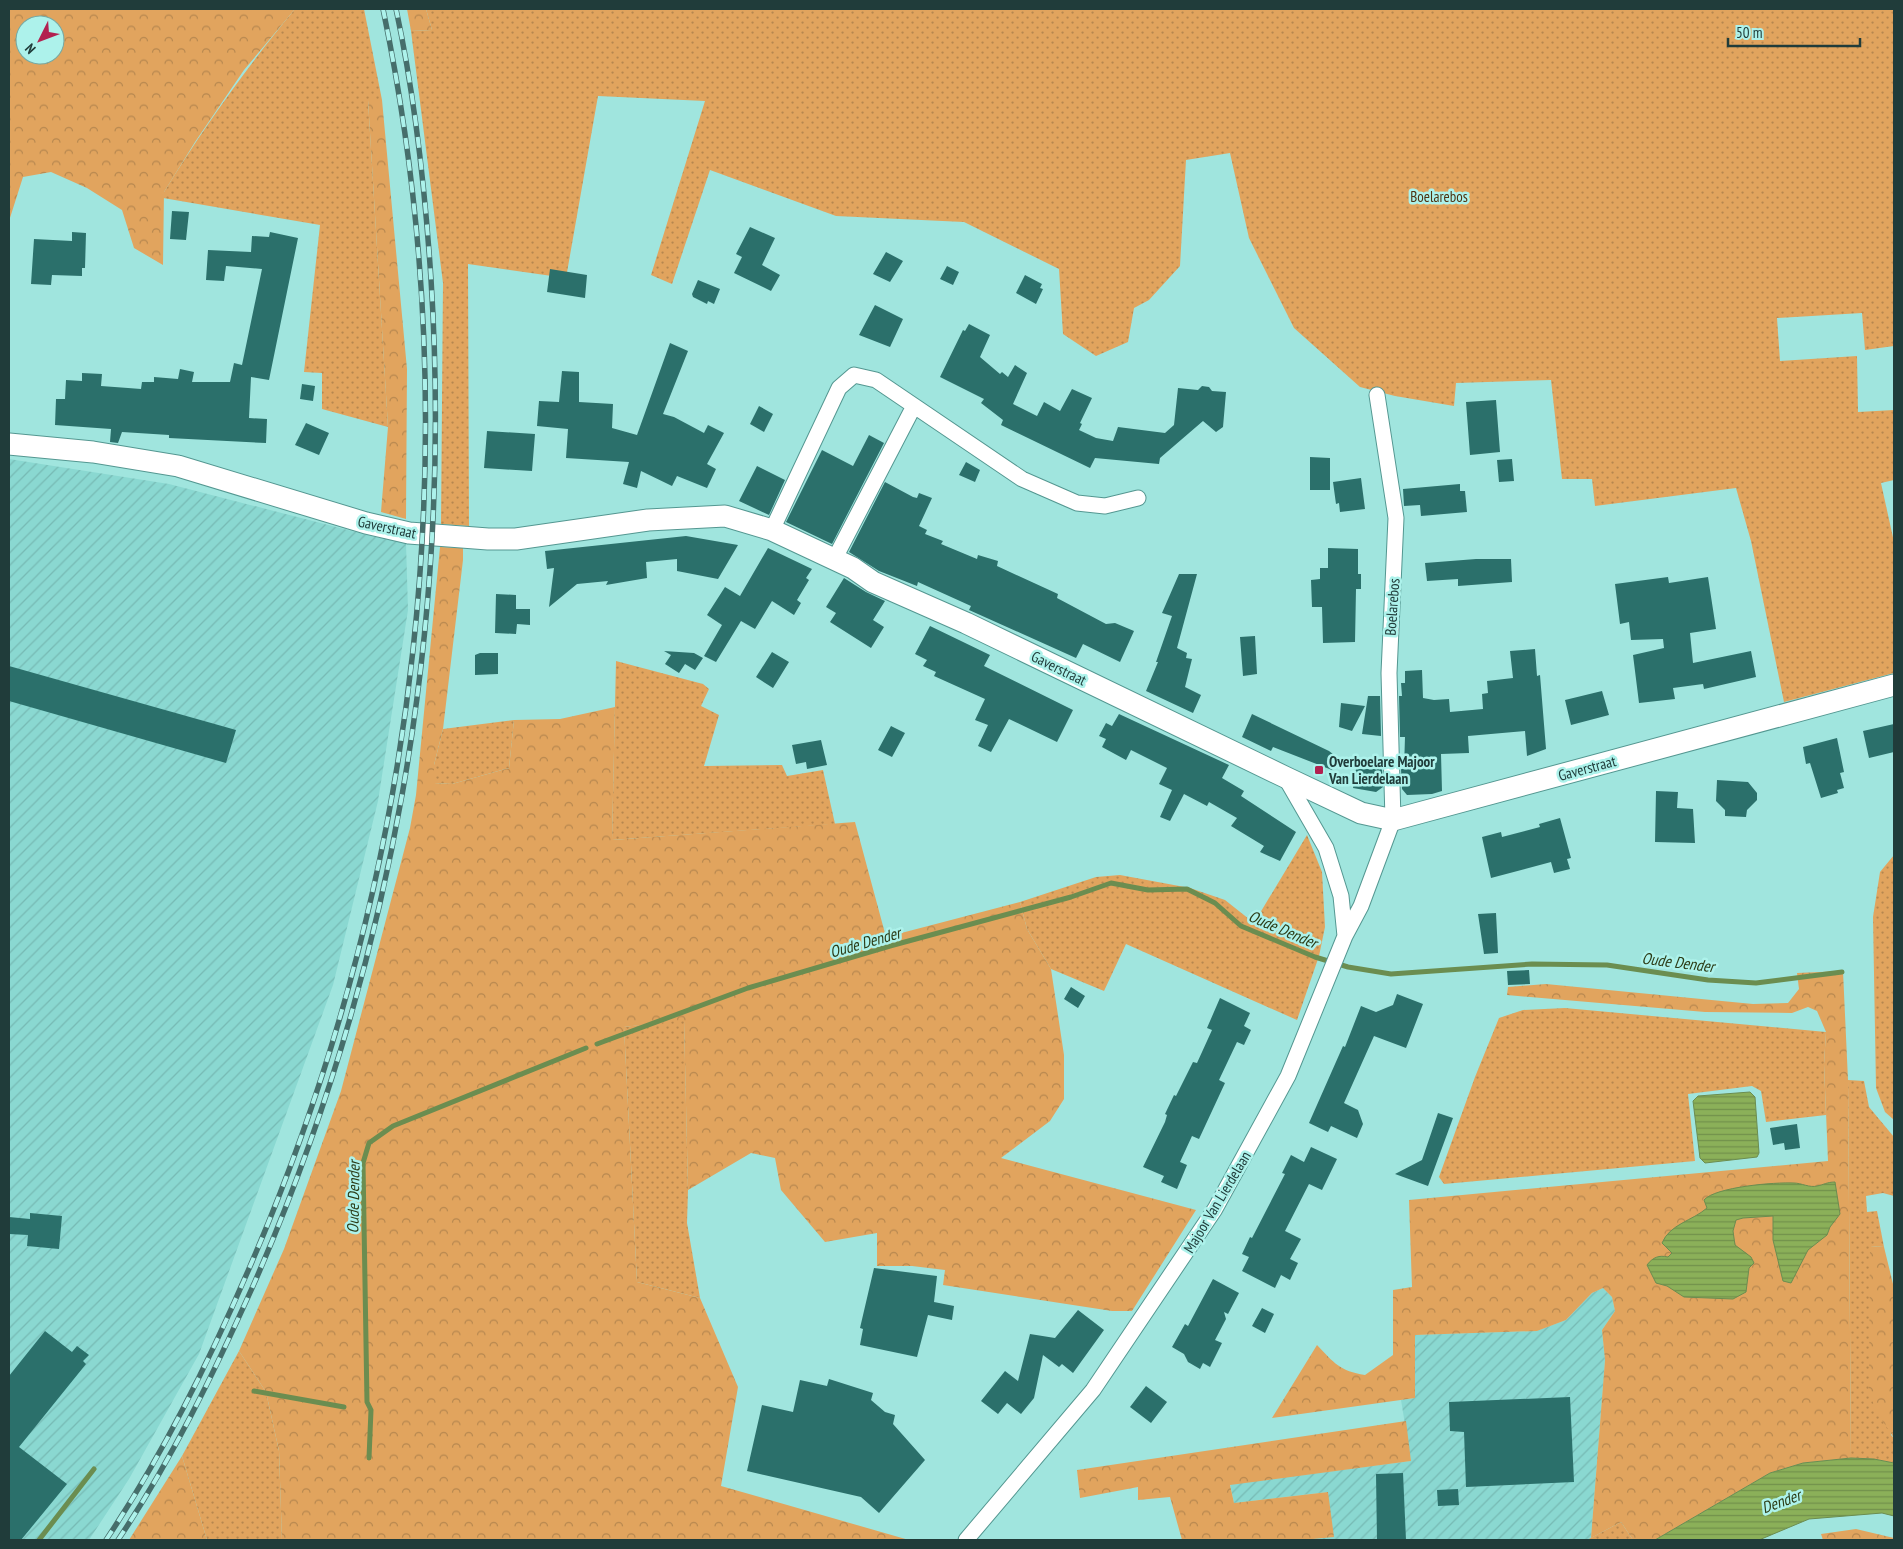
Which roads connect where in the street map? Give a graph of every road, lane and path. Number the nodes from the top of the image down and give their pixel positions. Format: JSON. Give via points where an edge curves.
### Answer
{"nodes":[{"id":1,"x":1377,"y":395,"type":"dead end"},
{"id":2,"x":914,"y":406,"type":"junction"},
{"id":3,"x":9,"y":444,"type":"edge"},
{"id":4,"x":1138,"y":498,"type":"dead end"},
{"id":5,"x":772,"y":530,"type":"junction"},
{"id":6,"x":835,"y":558,"type":"junction"},
{"id":7,"x":1894,"y":684,"type":"edge"},
{"id":8,"x":1285,"y":777,"type":"junction"},
{"id":9,"x":1393,"y":820,"type":"junction"},
{"id":10,"x":1346,"y":936,"type":"junction"},
{"id":11,"x":966,"y":1540,"type":"edge"}],
"edges":[{"from":1,"to":9,"type":"street","name":"Boelarebos","via":[[1396,518],[1389,673]]},
{"from":2,"to":4,"type":"street","via":[[1022,479],[1077,503],[1105,506]]},
{"from":2,"to":5,"type":"street","via":[[876,380],[854,375],[839,388]]},
{"from":2,"to":6,"type":"street"},
{"from":3,"to":5,"type":"street","name":"Gaverstraat","via":[[93,452],[178,466],[366,524],[409,533],[516,538],[648,520],[724,516]]},
{"from":5,"to":6,"type":"street","name":"Gaverstraat"},
{"from":6,"to":8,"type":"street","name":"Gaverstraat","via":[[873,582]]},
{"from":7,"to":9,"type":"street","name":"Gaverstraat"},
{"from":8,"to":9,"type":"street","name":"Gaverstraat","via":[[1361,813]]},
{"from":8,"to":10,"type":"street","via":[[1326,848],[1341,896]]},
{"from":9,"to":10,"type":"street","name":"Majoor Van Lierdelaan","via":[[1361,906]]},
{"from":10,"to":11,"type":"street","name":"Majoor Van Lierdelaan","via":[[1288,1076],[1210,1217],[1093,1390]]}]}
